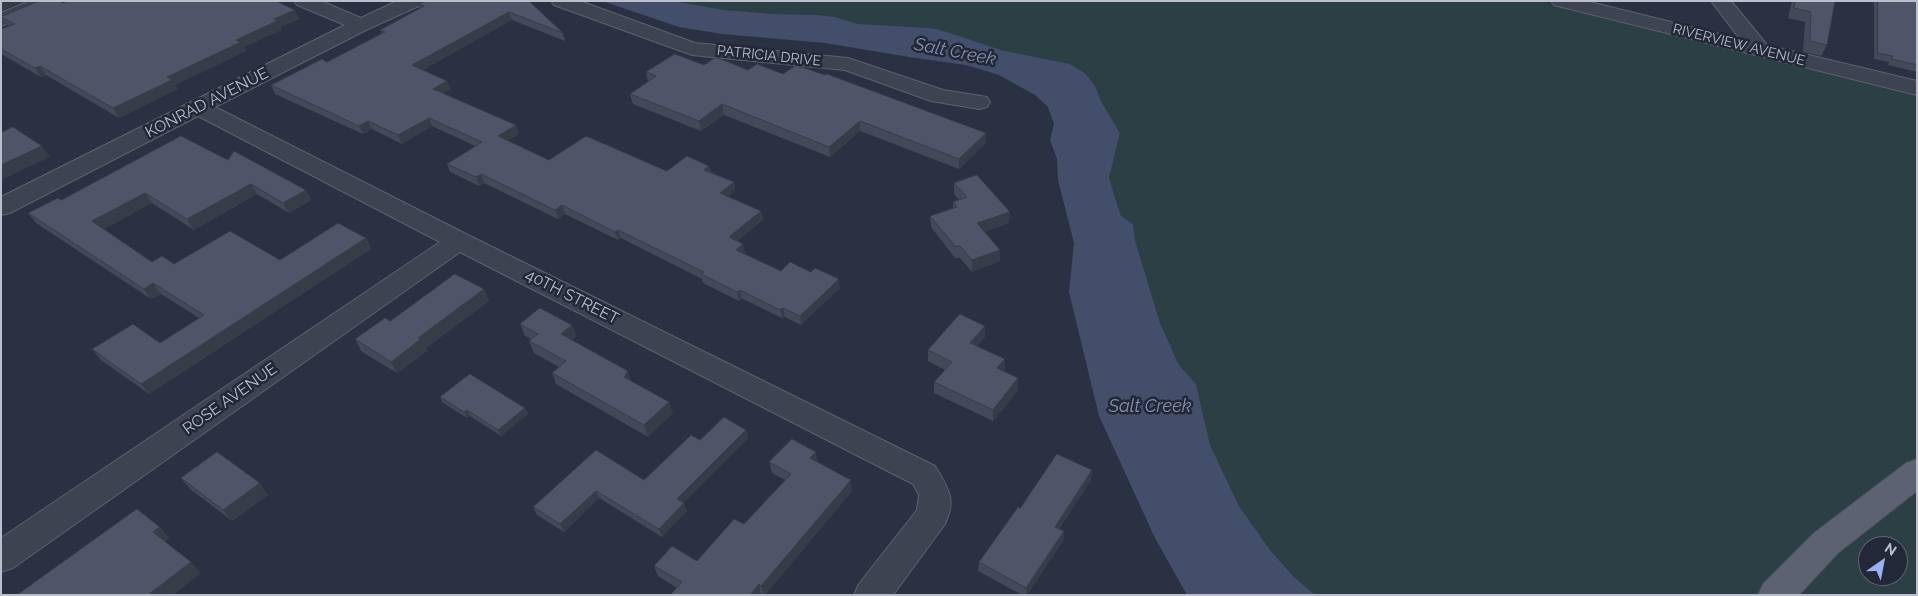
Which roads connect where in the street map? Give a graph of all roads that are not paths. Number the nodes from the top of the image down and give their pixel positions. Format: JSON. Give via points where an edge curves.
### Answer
{"nodes":[{"id":1,"x":47,"y":1,"type":"edge"},
{"id":2,"x":304,"y":1,"type":"edge"},
{"id":3,"x":414,"y":1,"type":"edge"},
{"id":4,"x":561,"y":1,"type":"edge"},
{"id":5,"x":1561,"y":1,"type":"edge"},
{"id":6,"x":1721,"y":1,"type":"edge"},
{"id":7,"x":1,"y":20,"type":"edge"},
{"id":8,"x":361,"y":25,"type":"junction"},
{"id":9,"x":1760,"y":50,"type":"junction"},
{"id":10,"x":1917,"y":88,"type":"edge"},
{"id":11,"x":979,"y":102,"type":"dead end"},
{"id":12,"x":199,"y":108,"type":"junction"},
{"id":13,"x":1,"y":207,"type":"edge"},
{"id":14,"x":459,"y":241,"type":"junction"},
{"id":15,"x":1917,"y":472,"type":"edge"},
{"id":16,"x":1,"y":557,"type":"edge"},
{"id":17,"x":872,"y":595,"type":"edge"},
{"id":18,"x":1776,"y":595,"type":"edge"}],
"edges":[{"from":1,"to":7,"type":"street"},
{"from":2,"to":8,"type":"street"},
{"from":3,"to":8,"type":"street","name":"KONRAD AVENUE"},
{"from":4,"to":11,"type":"street","name":"PATRICIA DRIVE","via":[[692,48],[848,64],[939,96]]},
{"from":5,"to":9,"type":"street","name":"RIVERVIEW AVENUE"},
{"from":6,"to":9,"type":"street"},
{"from":8,"to":12,"type":"street","name":"KONRAD AVENUE"},
{"from":9,"to":10,"type":"street","name":"RIVERVIEW AVENUE"},
{"from":12,"to":13,"type":"street","name":"KONRAD AVENUE"},
{"from":12,"to":14,"type":"street","name":"40TH STREET"},
{"from":14,"to":16,"type":"street","name":"ROSE AVENUE"},
{"from":14,"to":17,"type":"street","name":"40TH STREET","via":[[924,475],[935,495],[933,514]]},
{"from":15,"to":18,"type":"main road","via":[[1826,543]]}]}
